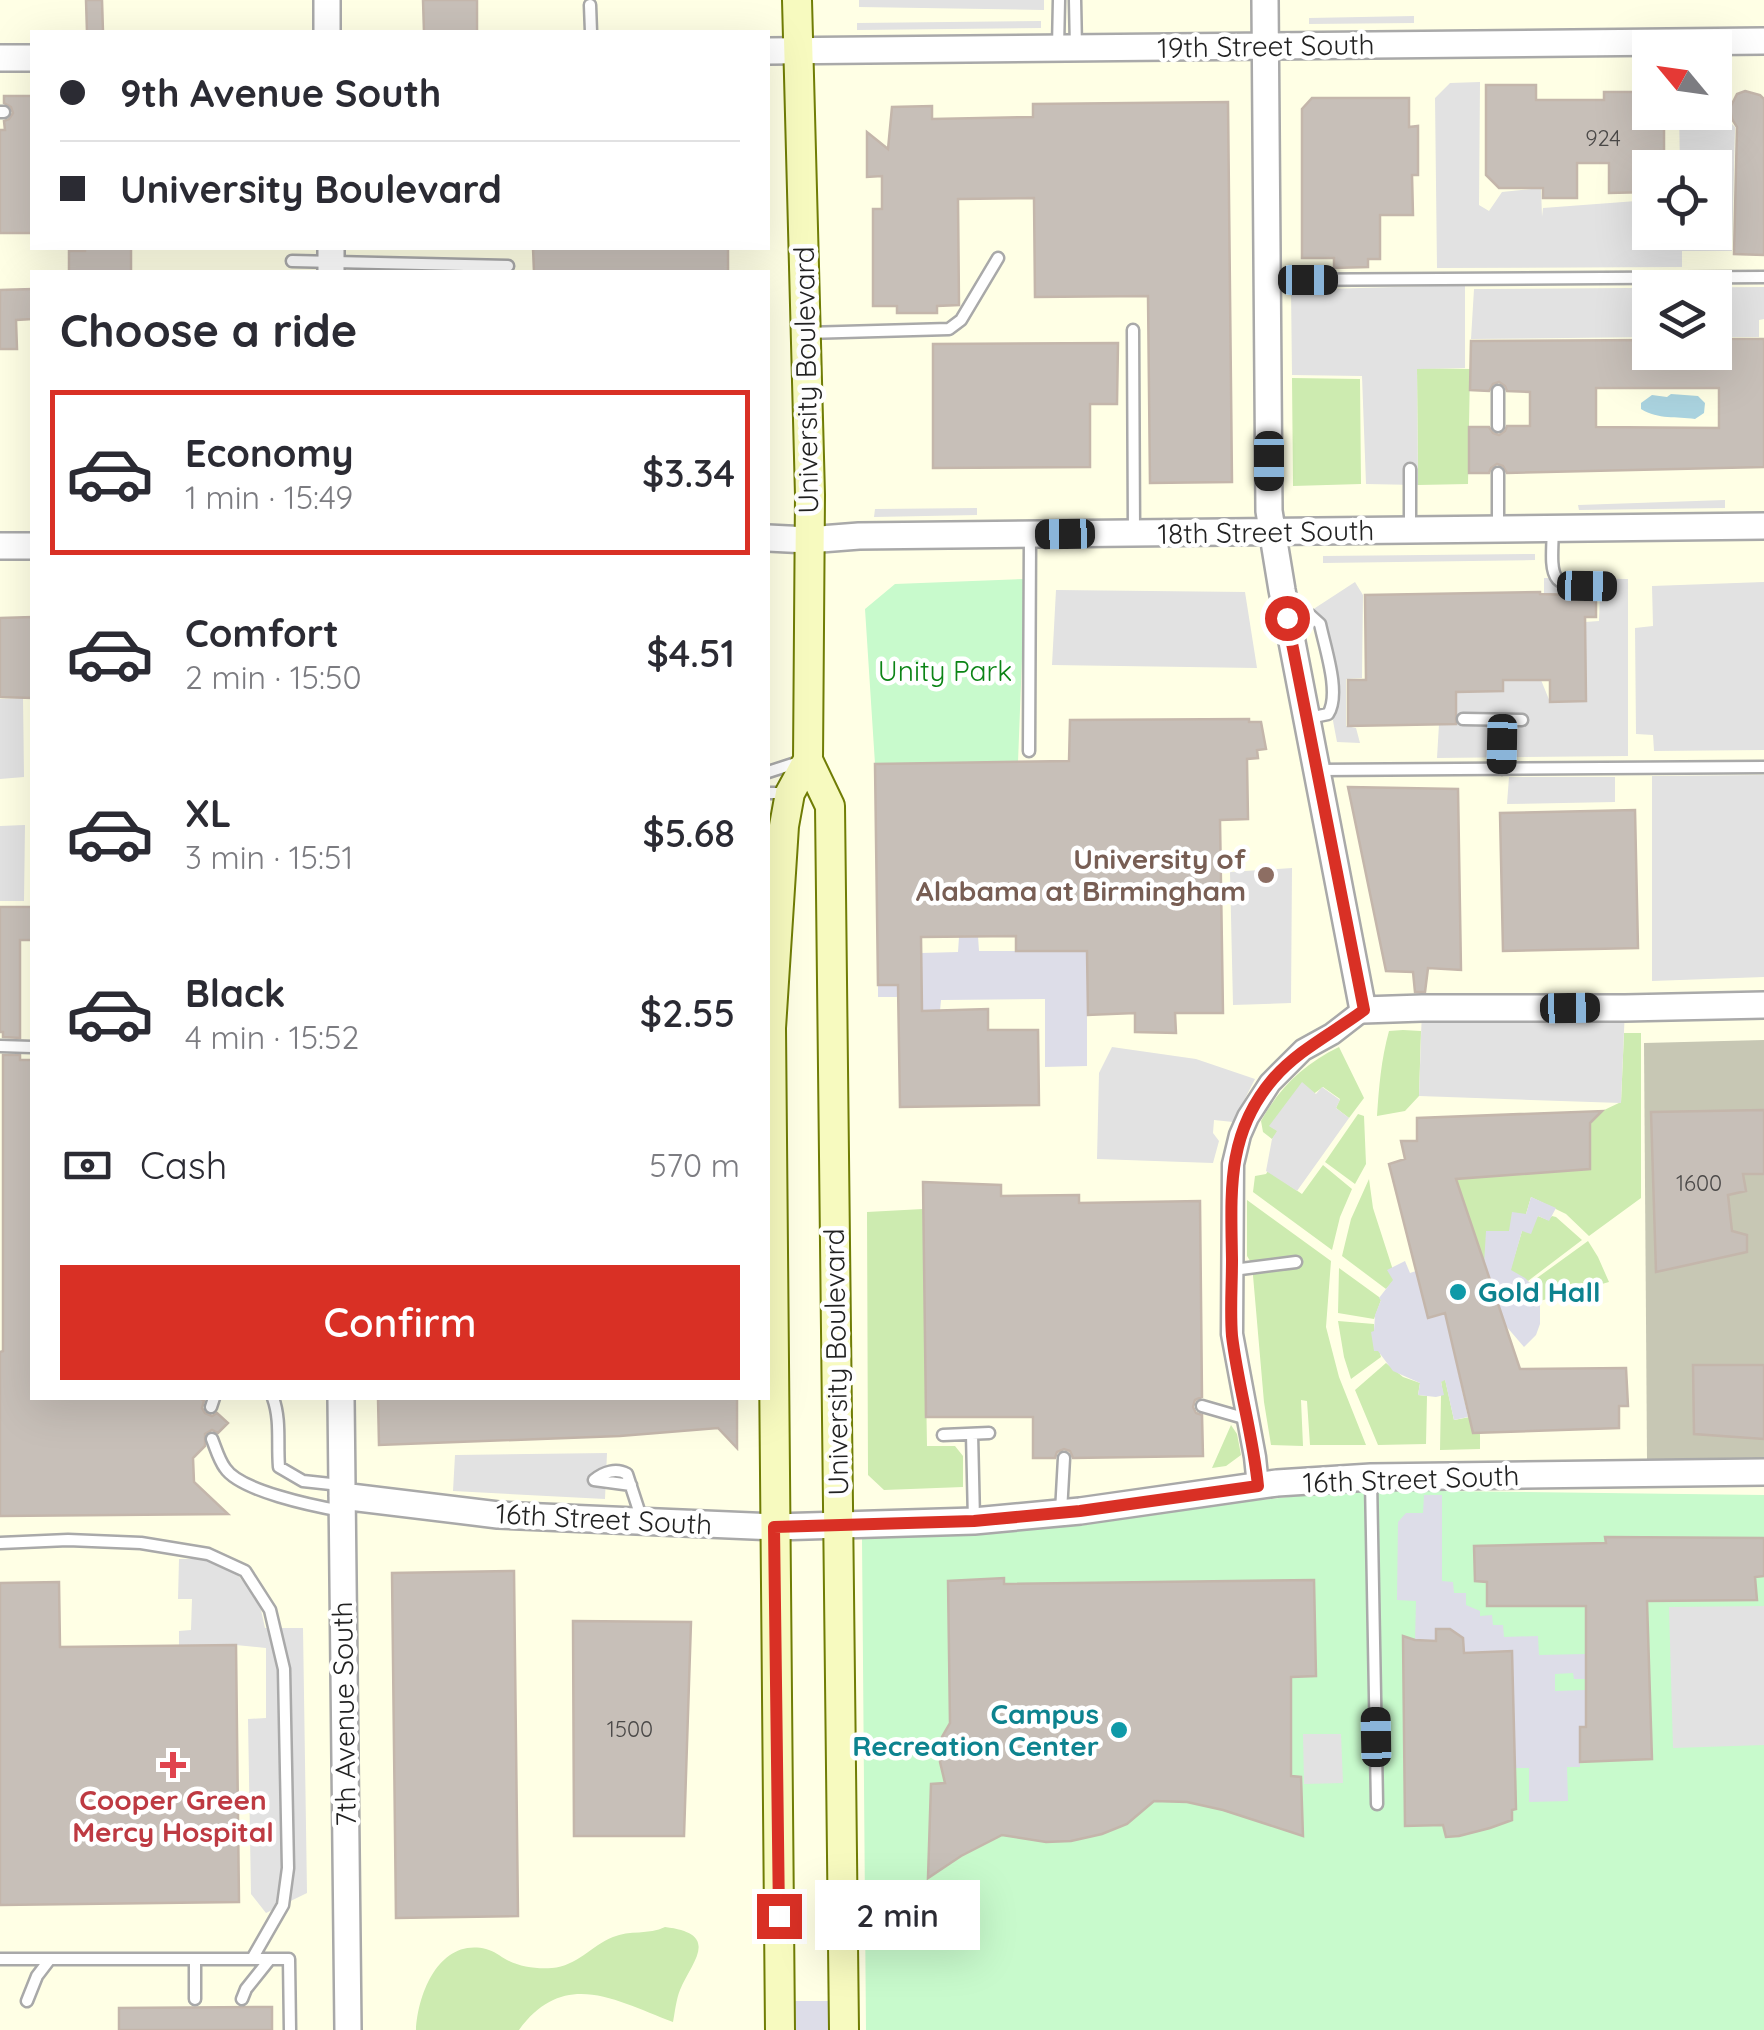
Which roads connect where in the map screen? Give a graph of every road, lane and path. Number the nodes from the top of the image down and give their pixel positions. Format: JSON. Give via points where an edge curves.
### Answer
{"nodes":[{"id":1,"x":327,"y":0,"type":"edge"},
{"id":2,"x":798,"y":0,"type":"edge"},
{"id":3,"x":1059,"y":0,"type":"edge"},
{"id":4,"x":1075,"y":0,"type":"edge"},
{"id":5,"x":1265,"y":0,"type":"edge"},
{"id":6,"x":590,"y":5,"type":"dead end"},
{"id":7,"x":327,"y":30,"type":"edge"},
{"id":8,"x":592,"y":30,"type":"edge"},
{"id":9,"x":1764,"y":41,"type":"edge"},
{"id":10,"x":1266,"y":46,"type":"junction"},
{"id":11,"x":1067,"y":48,"type":"junction"},
{"id":12,"x":798,"y":50,"type":"junction"},
{"id":13,"x":770,"y":51,"type":"edge"},
{"id":14,"x":0,"y":58,"type":"edge"},
{"id":15,"x":30,"y":58,"type":"edge"},
{"id":16,"x":998,"y":258,"type":"dead end"},
{"id":17,"x":331,"y":260,"type":"edge"},
{"id":18,"x":292,"y":261,"type":"dead end"},
{"id":19,"x":508,"y":266,"type":"dead end"},
{"id":20,"x":1764,"y":277,"type":"edge"},
{"id":21,"x":1268,"y":280,"type":"junction"},
{"id":22,"x":1133,"y":330,"type":"dead end"},
{"id":23,"x":805,"y":334,"type":"junction"},
{"id":24,"x":1498,"y":391,"type":"dead end"},
{"id":25,"x":1498,"y":426,"type":"dead end"},
{"id":26,"x":1410,"y":469,"type":"dead end"},
{"id":27,"x":1498,"y":473,"type":"dead end"},
{"id":28,"x":1764,"y":526,"type":"edge"},
{"id":29,"x":1553,"y":528,"type":"junction"},
{"id":30,"x":1498,"y":529,"type":"junction"},
{"id":31,"x":1410,"y":530,"type":"junction"},
{"id":32,"x":1272,"y":532,"type":"junction"},
{"id":33,"x":1134,"y":533,"type":"junction"},
{"id":34,"x":1030,"y":534,"type":"junction"},
{"id":35,"x":770,"y":538,"type":"edge"},
{"id":36,"x":808,"y":540,"type":"junction"},
{"id":37,"x":0,"y":546,"type":"edge"},
{"id":38,"x":30,"y":546,"type":"edge"},
{"id":39,"x":1608,"y":587,"type":"dead end"},
{"id":40,"x":1463,"y":719,"type":"dead end"},
{"id":41,"x":1502,"y":720,"type":"junction"},
{"id":42,"x":1522,"y":720,"type":"dead end"},
{"id":43,"x":1029,"y":751,"type":"dead end"},
{"id":44,"x":808,"y":760,"type":"junction"},
{"id":45,"x":1764,"y":767,"type":"edge"},
{"id":46,"x":1502,"y":769,"type":"junction"},
{"id":47,"x":1318,"y":770,"type":"junction"},
{"id":48,"x":770,"y":771,"type":"edge"},
{"id":49,"x":779,"y":793,"type":"edge"},
{"id":50,"x":1764,"y":1006,"type":"edge"},
{"id":51,"x":1364,"y":1010,"type":"junction"},
{"id":52,"x":0,"y":1046,"type":"edge"},
{"id":53,"x":30,"y":1047,"type":"edge"},
{"id":54,"x":1296,"y":1262,"type":"dead end"},
{"id":55,"x":1232,"y":1270,"type":"junction"},
{"id":56,"x":274,"y":1400,"type":"edge"},
{"id":57,"x":341,"y":1400,"type":"edge"},
{"id":58,"x":1202,"y":1406,"type":"dead end"},
{"id":59,"x":1248,"y":1419,"type":"junction"},
{"id":60,"x":990,"y":1433,"type":"dead end"},
{"id":61,"x":972,"y":1434,"type":"junction"},
{"id":62,"x":943,"y":1435,"type":"dead end"},
{"id":63,"x":212,"y":1440,"type":"dead end"},
{"id":64,"x":1064,"y":1458,"type":"dead end"},
{"id":65,"x":1764,"y":1472,"type":"edge"},
{"id":66,"x":1371,"y":1477,"type":"junction"},
{"id":67,"x":631,"y":1485,"type":"dead end"},
{"id":68,"x":1258,"y":1486,"type":"junction"},
{"id":69,"x":342,"y":1497,"type":"junction"},
{"id":70,"x":1061,"y":1513,"type":"junction"},
{"id":71,"x":974,"y":1521,"type":"junction"},
{"id":72,"x":642,"y":1522,"type":"junction"},
{"id":73,"x":838,"y":1525,"type":"junction"},
{"id":74,"x":774,"y":1527,"type":"junction"},
{"id":75,"x":0,"y":1543,"type":"edge"},
{"id":76,"x":1377,"y":1804,"type":"dead end"},
{"id":77,"x":50,"y":1959,"type":"junction"},
{"id":78,"x":195,"y":1959,"type":"junction"},
{"id":79,"x":252,"y":1959,"type":"junction"},
{"id":80,"x":270,"y":1959,"type":"junction"},
{"id":81,"x":0,"y":1960,"type":"edge"},
{"id":82,"x":195,"y":1999,"type":"dead end"},
{"id":83,"x":242,"y":1999,"type":"dead end"},
{"id":84,"x":27,"y":2002,"type":"dead end"},
{"id":85,"x":290,"y":2030,"type":"edge"},
{"id":86,"x":348,"y":2030,"type":"edge"},
{"id":87,"x":780,"y":2030,"type":"edge"},
{"id":88,"x":844,"y":2030,"type":"edge"}],
"edges":[{"from":1,"to":7,"type":"street"},
{"from":2,"to":12,"type":"main road","name":"University Boulevard"},
{"from":3,"to":11,"type":"lane"},
{"from":4,"to":11,"type":"lane"},
{"from":5,"to":10,"type":"street"},
{"from":6,"to":8,"type":"lane"},
{"from":9,"to":10,"type":"street","name":"19th Street South"},
{"from":10,"to":11,"type":"street","name":"19th Street South"},
{"from":10,"to":21,"type":"street"},
{"from":11,"to":12,"type":"street","name":"19th Street South"},
{"from":12,"to":13,"type":"street","name":"19th Street South"},
{"from":12,"to":23,"type":"main road","name":"University Boulevard"},
{"from":14,"to":15,"type":"street"},
{"from":16,"to":23,"type":"lane","via":[[962,320],[949,328]]},
{"from":17,"to":18,"type":"lane"},
{"from":17,"to":19,"type":"lane"},
{"from":20,"to":21,"type":"lane"},
{"from":21,"to":32,"type":"street"},
{"from":22,"to":33,"type":"lane"},
{"from":23,"to":36,"type":"main road","name":"University Boulevard"},
{"from":24,"to":25,"type":"lane"},
{"from":26,"to":31,"type":"lane"},
{"from":27,"to":30,"type":"lane"},
{"from":28,"to":29,"type":"street","name":"18th Street South"},
{"from":29,"to":30,"type":"street","name":"18th Street South"},
{"from":29,"to":39,"type":"lane","via":[[1556,580]]},
{"from":30,"to":31,"type":"street","name":"18th Street South"},
{"from":31,"to":32,"type":"street","name":"18th Street South"},
{"from":32,"to":33,"type":"street","name":"18th Street South"},
{"from":32,"to":47,"type":"street"},
{"from":33,"to":34,"type":"street","name":"18th Street South"},
{"from":34,"to":36,"type":"street","name":"18th Street South"},
{"from":34,"to":43,"type":"lane"},
{"from":35,"to":36,"type":"street","name":"18th Street South"},
{"from":36,"to":44,"type":"main road","name":"University Boulevard"},
{"from":37,"to":38,"type":"street"},
{"from":40,"to":41,"type":"lane"},
{"from":41,"to":42,"type":"lane"},
{"from":41,"to":46,"type":"lane"},
{"from":44,"to":48,"type":"lane"},
{"from":44,"to":49,"type":"main road","name":"University Boulevard"},
{"from":44,"to":73,"type":"main road","name":"University Boulevard","via":[[830,806]]},
{"from":45,"to":46,"type":"lane"},
{"from":46,"to":47,"type":"lane"},
{"from":47,"to":51,"type":"street"},
{"from":49,"to":74,"type":"main road","name":"University Boulevard","via":[[784,826],[770,1028]]},
{"from":50,"to":51,"type":"street"},
{"from":51,"to":55,"type":"street","via":[[1286,1065],[1248,1117],[1233,1164]]},
{"from":52,"to":53,"type":"lane"},
{"from":54,"to":55,"type":"lane"},
{"from":55,"to":59,"type":"street","via":[[1232,1334]]},
{"from":56,"to":69,"type":"lane","via":[[279,1466]]},
{"from":57,"to":69,"type":"street","name":"7th Avenue South"},
{"from":58,"to":59,"type":"lane"},
{"from":59,"to":68,"type":"street"},
{"from":60,"to":61,"type":"lane"},
{"from":61,"to":62,"type":"lane"},
{"from":61,"to":71,"type":"lane"},
{"from":63,"to":69,"type":"lane","via":[[238,1481],[292,1502]]},
{"from":64,"to":70,"type":"lane"},
{"from":65,"to":66,"type":"street","name":"16th Street South"},
{"from":66,"to":68,"type":"street","name":"16th Street South"},
{"from":66,"to":76,"type":"lane"},
{"from":67,"to":72,"type":"lane"},
{"from":68,"to":70,"type":"street","name":"16th Street South"},
{"from":69,"to":72,"type":"street","name":"16th Street South"},
{"from":69,"to":86,"type":"street","name":"7th Avenue South"},
{"from":70,"to":71,"type":"street","name":"16th Street South"},
{"from":71,"to":73,"type":"street","name":"16th Street South"},
{"from":72,"to":74,"type":"street","name":"16th Street South"},
{"from":73,"to":74,"type":"street","name":"16th Street South"},
{"from":73,"to":88,"type":"main road","name":"University Boulevard"},
{"from":74,"to":87,"type":"main road","name":"University Boulevard"},
{"from":75,"to":79,"type":"lane","via":[[68,1540],[208,1554],[245,1571],[270,1610],[284,1669],[288,1868],[283,1905]]},
{"from":77,"to":78,"type":"lane"},
{"from":77,"to":81,"type":"lane"},
{"from":77,"to":84,"type":"lane"},
{"from":78,"to":79,"type":"lane"},
{"from":78,"to":82,"type":"lane"},
{"from":79,"to":80,"type":"lane"},
{"from":80,"to":83,"type":"lane"},
{"from":80,"to":85,"type":"lane","via":[[289,1959]]}]}
